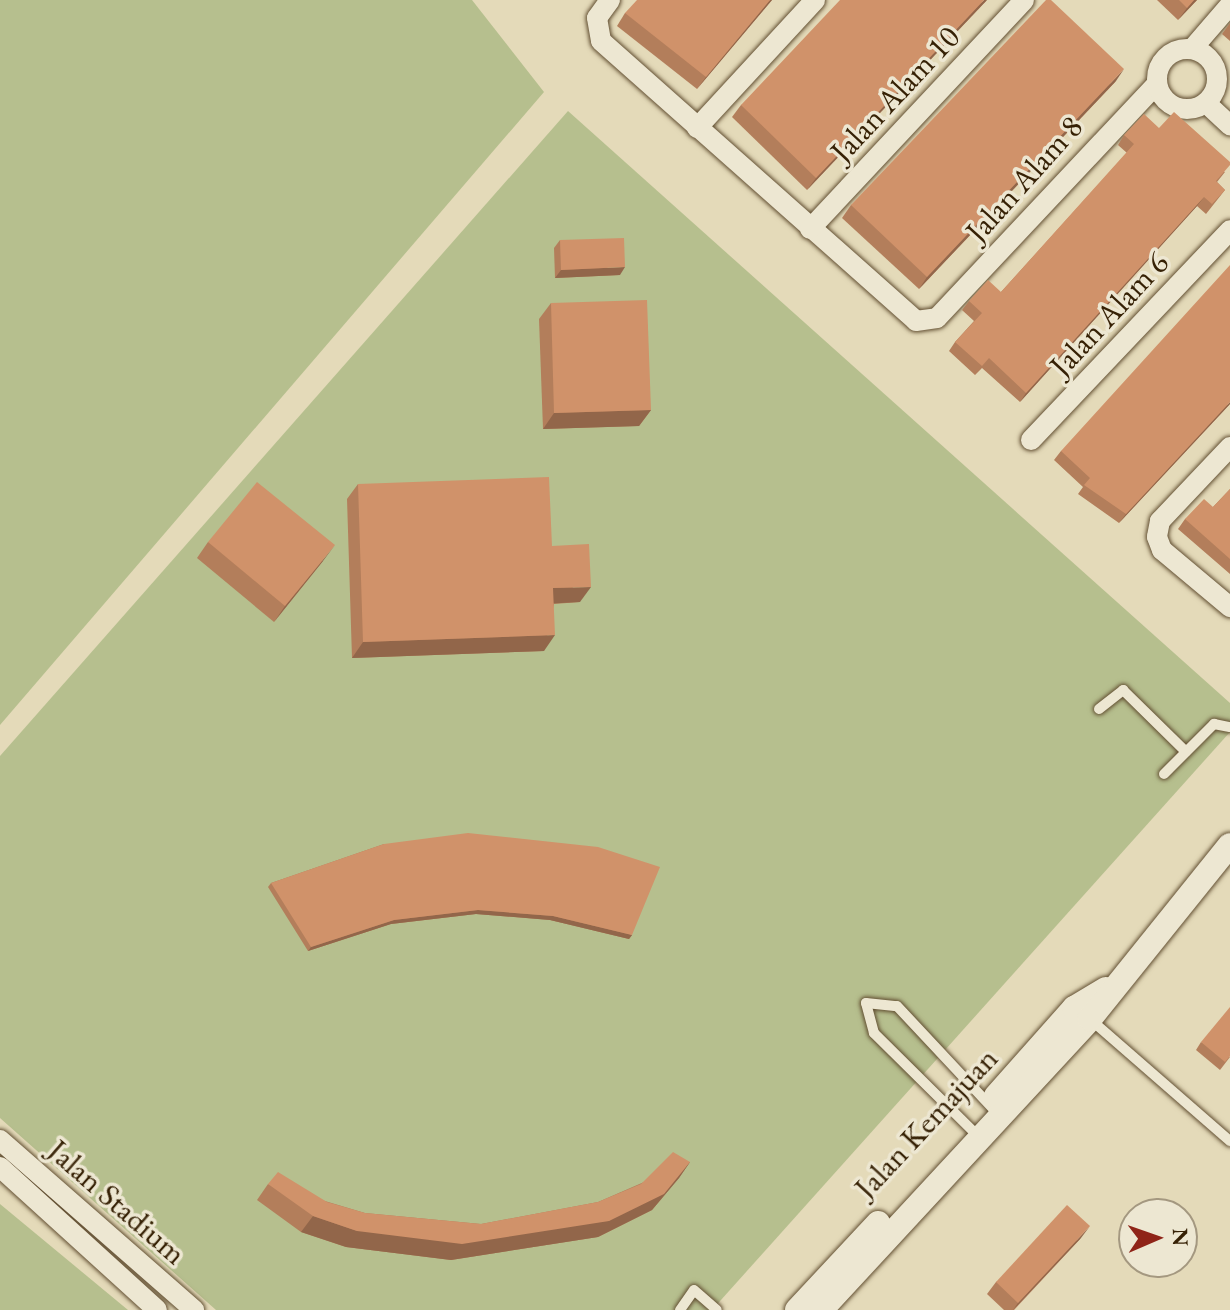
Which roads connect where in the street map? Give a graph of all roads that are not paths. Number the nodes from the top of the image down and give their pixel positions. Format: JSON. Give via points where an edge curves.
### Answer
{"nodes":[{"id":1,"x":815,"y":0,"type":"edge"},
{"id":2,"x":1024,"y":0,"type":"edge"},
{"id":3,"x":606,"y":4,"type":"edge"},
{"id":4,"x":1230,"y":5,"type":"edge"},
{"id":5,"x":1192,"y":49,"type":"junction"},
{"id":6,"x":1157,"y":84,"type":"junction"},
{"id":7,"x":1217,"y":99,"type":"edge"},
{"id":8,"x":1230,"y":125,"type":"edge"},
{"id":9,"x":697,"y":128,"type":"junction"},
{"id":10,"x":810,"y":229,"type":"junction"},
{"id":11,"x":1230,"y":230,"type":"edge"},
{"id":12,"x":1031,"y":440,"type":"dead end"},
{"id":13,"x":1230,"y":447,"type":"edge"},
{"id":14,"x":1230,"y":607,"type":"edge"},
{"id":15,"x":1099,"y":709,"type":"dead end"},
{"id":16,"x":1230,"y":727,"type":"edge"},
{"id":17,"x":1186,"y":752,"type":"junction"},
{"id":18,"x":1164,"y":774,"type":"dead end"},
{"id":19,"x":1230,"y":845,"type":"edge"},
{"id":20,"x":1082,"y":1014,"type":"junction"},
{"id":21,"x":993,"y":1110,"type":"junction"},
{"id":22,"x":972,"y":1133,"type":"junction"},
{"id":23,"x":0,"y":1140,"type":"edge"},
{"id":24,"x":1230,"y":1141,"type":"edge"},
{"id":25,"x":0,"y":1167,"type":"edge"},
{"id":26,"x":157,"y":1310,"type":"edge"},
{"id":27,"x":194,"y":1310,"type":"edge"},
{"id":28,"x":680,"y":1310,"type":"edge"},
{"id":29,"x":717,"y":1310,"type":"edge"},
{"id":30,"x":797,"y":1310,"type":"edge"},
{"id":31,"x":821,"y":1310,"type":"edge"}],
"edges":[{"from":1,"to":9,"type":"street"},
{"from":2,"to":10,"type":"street","name":"Jalan Alam 10"},
{"from":3,"to":9,"type":"street","via":[[601,41]]},
{"from":4,"to":5,"type":"street"},
{"from":5,"to":6,"type":"street","via":[[1166,57]]},
{"from":5,"to":7,"type":"street","via":[[1213,64]]},
{"from":6,"to":7,"type":"street","via":[[1176,107]]},
{"from":6,"to":10,"type":"street","name":"Jalan Alam 8","via":[[937,318],[909,319]]},
{"from":7,"to":8,"type":"street"},
{"from":9,"to":10,"type":"street"},
{"from":11,"to":12,"type":"street","name":"Jalan Alam 6"},
{"from":13,"to":14,"type":"street","via":[[1160,521],[1157,537],[1162,550]]},
{"from":15,"to":17,"type":"lane","via":[[1123,690]]},
{"from":16,"to":17,"type":"lane","via":[[1214,724]]},
{"from":17,"to":18,"type":"lane"},
{"from":19,"to":20,"type":"street","name":"Jalan Kemajuan"},
{"from":20,"to":21,"type":"street","name":"Jalan Kemajuan"},
{"from":20,"to":24,"type":"lane"},
{"from":21,"to":22,"type":"street","name":"Jalan Kemajuan"},
{"from":21,"to":22,"type":"lane","via":[[897,1006],[866,1003],[874,1033]]},
{"from":22,"to":30,"type":"street","name":"Jalan Kemajuan"},
{"from":22,"to":31,"type":"street","name":"Jalan Kemajuan"},
{"from":23,"to":27,"type":"street","name":"Jalan Stadium"},
{"from":25,"to":26,"type":"street","name":"Jalan Stadium"},
{"from":28,"to":29,"type":"lane","via":[[694,1290]]}]}
